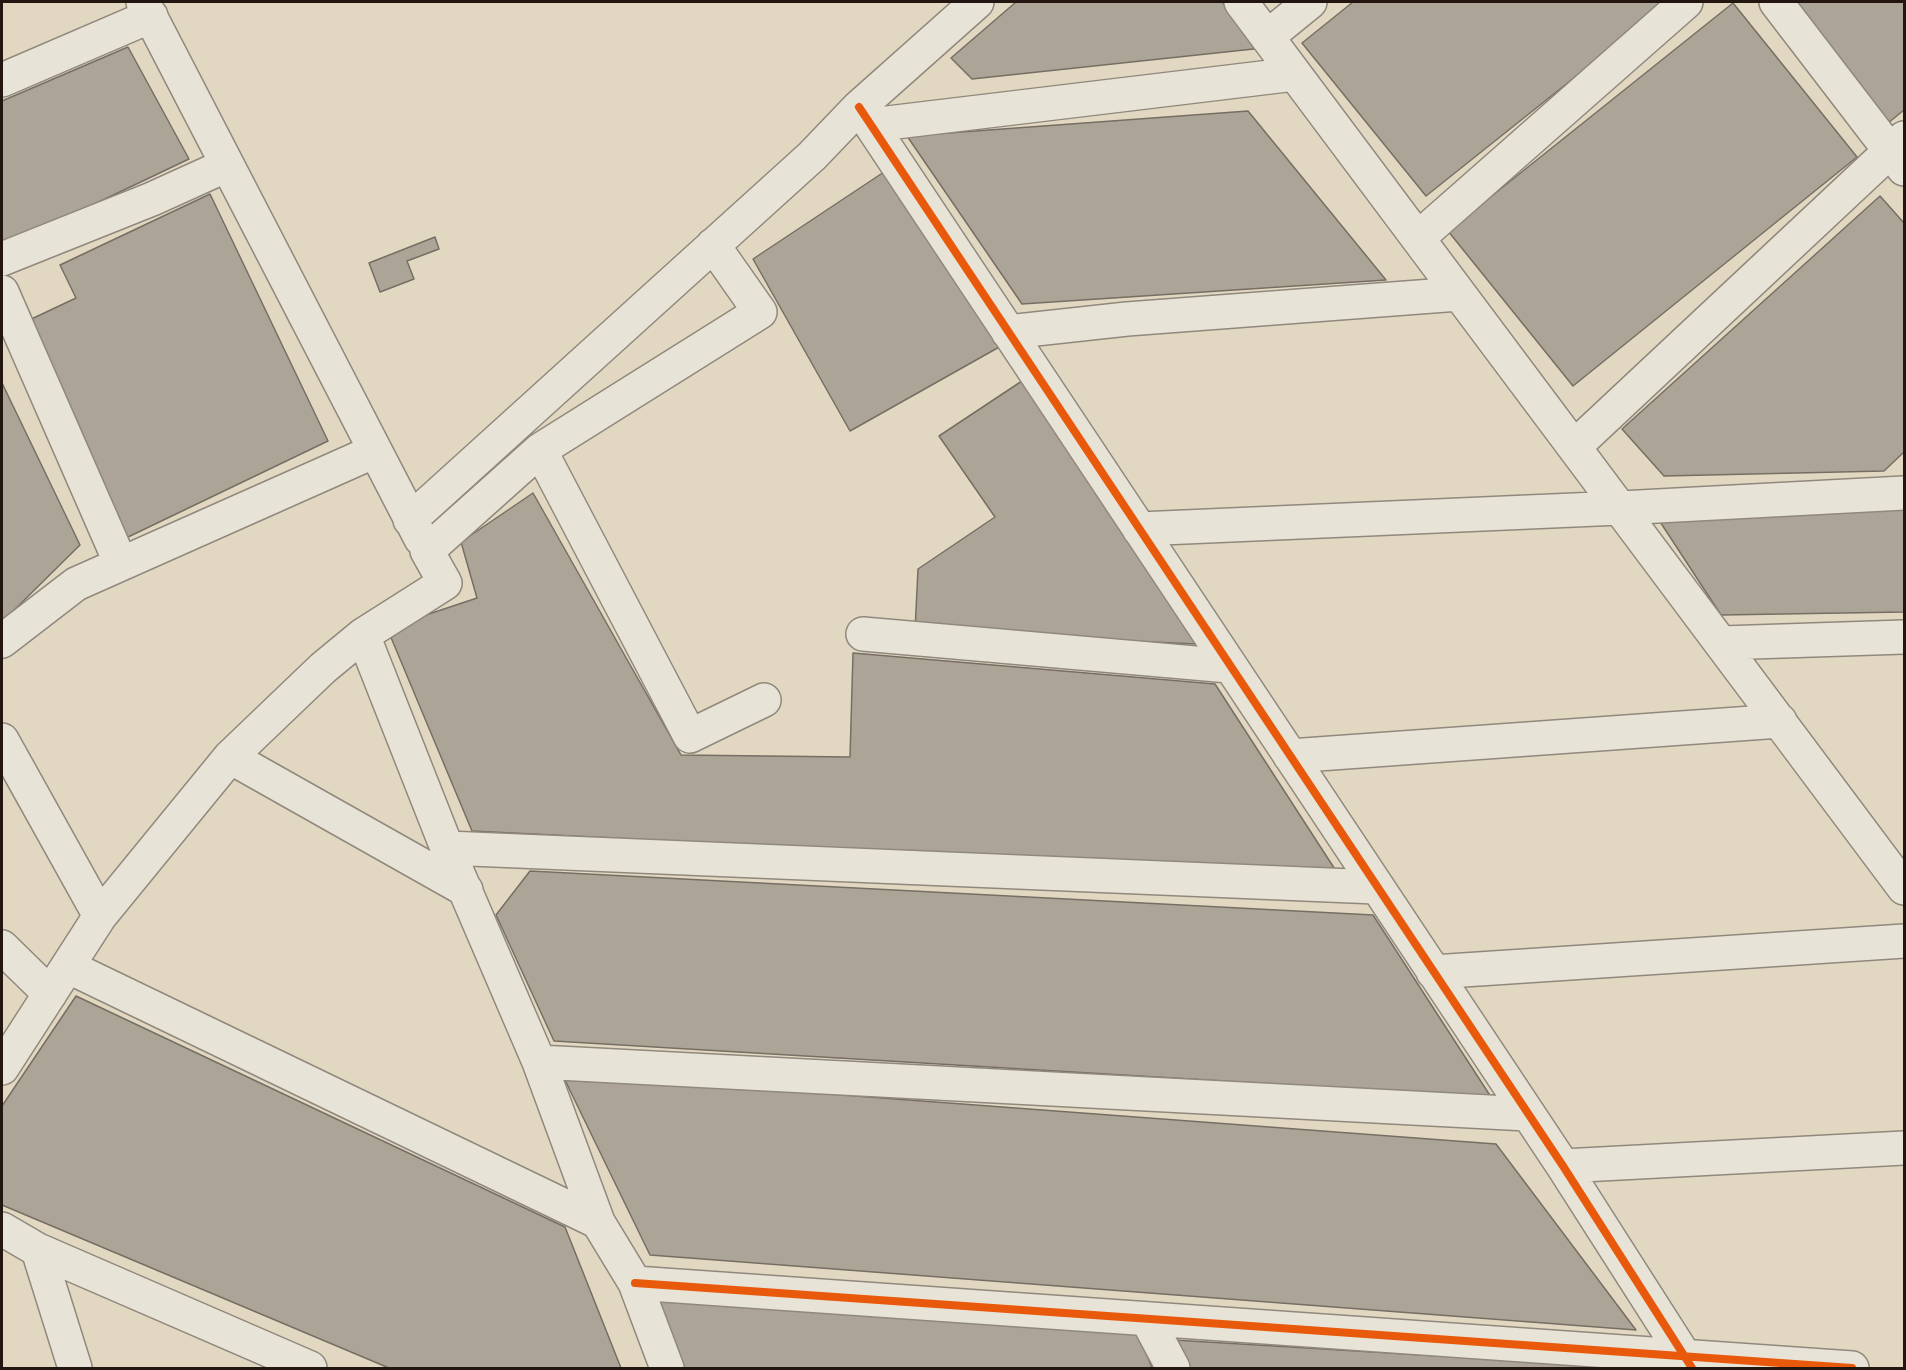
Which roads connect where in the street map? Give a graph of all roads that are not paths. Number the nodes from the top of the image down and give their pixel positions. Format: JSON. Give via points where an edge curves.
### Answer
{"nodes":[{"id":1,"x":977,"y":2,"type":"edge"},
{"id":2,"x":1241,"y":2,"type":"edge"},
{"id":3,"x":1310,"y":2,"type":"edge"},
{"id":4,"x":1686,"y":2,"type":"edge"},
{"id":5,"x":1776,"y":2,"type":"edge"},
{"id":6,"x":147,"y":9,"type":"edge"},
{"id":7,"x":1267,"y":37,"type":"junction"},
{"id":8,"x":1295,"y":74,"type":"junction"},
{"id":9,"x":2,"y":80,"type":"edge"},
{"id":10,"x":865,"y":116,"type":"junction"},
{"id":11,"x":1900,"y":152,"type":"edge"},
{"id":12,"x":227,"y":165,"type":"junction"},
{"id":13,"x":1418,"y":238,"type":"junction"},
{"id":14,"x":713,"y":245,"type":"junction"},
{"id":15,"x":2,"y":260,"type":"edge"},
{"id":16,"x":2,"y":292,"type":"edge"},
{"id":17,"x":1460,"y":294,"type":"junction"},
{"id":18,"x":1008,"y":332,"type":"junction"},
{"id":19,"x":1574,"y":447,"type":"junction"},
{"id":20,"x":540,"y":450,"type":"junction"},
{"id":21,"x":375,"y":451,"type":"junction"},
{"id":22,"x":1905,"y":493,"type":"edge"},
{"id":23,"x":1620,"y":508,"type":"junction"},
{"id":24,"x":410,"y":520,"type":"junction"},
{"id":25,"x":1139,"y":529,"type":"junction"},
{"id":26,"x":427,"y":551,"type":"junction"},
{"id":27,"x":121,"y":564,"type":"junction"},
{"id":28,"x":864,"y":634,"type":"dead end"},
{"id":29,"x":363,"y":635,"type":"junction"},
{"id":30,"x":1905,"y":637,"type":"edge"},
{"id":31,"x":2,"y":640,"type":"edge"},
{"id":32,"x":1722,"y":643,"type":"junction"},
{"id":33,"x":1229,"y":666,"type":"junction"},
{"id":34,"x":764,"y":700,"type":"dead end"},
{"id":35,"x":1779,"y":721,"type":"junction"},
{"id":36,"x":2,"y":740,"type":"edge"},
{"id":37,"x":1290,"y":756,"type":"junction"},
{"id":38,"x":230,"y":757,"type":"junction"},
{"id":39,"x":447,"y":848,"type":"junction"},
{"id":40,"x":1376,"y":887,"type":"junction"},
{"id":41,"x":1905,"y":888,"type":"edge"},
{"id":42,"x":466,"y":890,"type":"junction"},
{"id":43,"x":100,"y":916,"type":"junction"},
{"id":44,"x":1905,"y":941,"type":"edge"},
{"id":45,"x":2,"y":947,"type":"edge"},
{"id":46,"x":69,"y":967,"type":"junction"},
{"id":47,"x":1433,"y":972,"type":"junction"},
{"id":48,"x":50,"y":994,"type":"junction"},
{"id":49,"x":539,"y":1062,"type":"junction"},
{"id":50,"x":2,"y":1068,"type":"edge"},
{"id":51,"x":1527,"y":1114,"type":"junction"},
{"id":52,"x":1905,"y":1148,"type":"edge"},
{"id":53,"x":1563,"y":1166,"type":"junction"},
{"id":54,"x":598,"y":1222,"type":"junction"},
{"id":55,"x":2,"y":1229,"type":"edge"},
{"id":56,"x":38,"y":1250,"type":"junction"},
{"id":57,"x":634,"y":1283,"type":"junction"},
{"id":58,"x":1147,"y":1319,"type":"junction"},
{"id":59,"x":1688,"y":1363,"type":"edge"},
{"id":60,"x":75,"y":1368,"type":"edge"},
{"id":61,"x":310,"y":1368,"type":"edge"},
{"id":62,"x":667,"y":1368,"type":"edge"},
{"id":63,"x":1173,"y":1368,"type":"edge"},
{"id":64,"x":1852,"y":1368,"type":"edge"}],
"edges":[{"from":1,"to":10,"type":"street"},
{"from":2,"to":7,"type":"street"},
{"from":3,"to":7,"type":"street"},
{"from":4,"to":13,"type":"street"},
{"from":5,"to":11,"type":"street"},
{"from":6,"to":9,"type":"street"},
{"from":6,"to":12,"type":"street"},
{"from":7,"to":8,"type":"street"},
{"from":8,"to":10,"type":"street"},
{"from":8,"to":13,"type":"street"},
{"from":10,"to":14,"type":"street","via":[[812,156]]},
{"from":10,"to":18,"type":"street"},
{"from":11,"to":19,"type":"street"},
{"from":12,"to":15,"type":"street"},
{"from":12,"to":21,"type":"street"},
{"from":13,"to":17,"type":"street"},
{"from":14,"to":20,"type":"street","via":[[760,312]]},
{"from":14,"to":24,"type":"street"},
{"from":16,"to":27,"type":"street"},
{"from":17,"to":18,"type":"street"},
{"from":17,"to":19,"type":"street"},
{"from":18,"to":25,"type":"street"},
{"from":19,"to":23,"type":"street"},
{"from":20,"to":26,"type":"street"},
{"from":20,"to":34,"type":"street","via":[[690,736]]},
{"from":21,"to":24,"type":"street"},
{"from":21,"to":27,"type":"street"},
{"from":22,"to":23,"type":"street"},
{"from":23,"to":25,"type":"street"},
{"from":23,"to":32,"type":"street"},
{"from":24,"to":26,"type":"street"},
{"from":25,"to":33,"type":"street"},
{"from":26,"to":29,"type":"street","via":[[445,583]]},
{"from":27,"to":31,"type":"street","via":[[76,585]]},
{"from":28,"to":33,"type":"street"},
{"from":29,"to":38,"type":"street"},
{"from":29,"to":39,"type":"street"},
{"from":30,"to":32,"type":"street"},
{"from":32,"to":35,"type":"street"},
{"from":33,"to":37,"type":"street"},
{"from":35,"to":37,"type":"street"},
{"from":35,"to":41,"type":"street"},
{"from":36,"to":43,"type":"street"},
{"from":37,"to":40,"type":"street"},
{"from":38,"to":42,"type":"street"},
{"from":38,"to":43,"type":"street"},
{"from":39,"to":40,"type":"street"},
{"from":39,"to":42,"type":"street"},
{"from":40,"to":47,"type":"street"},
{"from":42,"to":49,"type":"street"},
{"from":43,"to":46,"type":"street"},
{"from":44,"to":47,"type":"street"},
{"from":45,"to":48,"type":"street"},
{"from":46,"to":48,"type":"street"},
{"from":46,"to":54,"type":"street"},
{"from":47,"to":51,"type":"street"},
{"from":48,"to":50,"type":"street"},
{"from":49,"to":51,"type":"street"},
{"from":49,"to":54,"type":"street"},
{"from":51,"to":53,"type":"street"},
{"from":52,"to":53,"type":"street"},
{"from":53,"to":59,"type":"street"},
{"from":54,"to":57,"type":"street"},
{"from":55,"to":56,"type":"street"},
{"from":56,"to":60,"type":"street"},
{"from":56,"to":61,"type":"street"},
{"from":57,"to":58,"type":"street"},
{"from":57,"to":62,"type":"street"},
{"from":58,"to":59,"type":"street"},
{"from":58,"to":63,"type":"street"},
{"from":59,"to":64,"type":"street"}]}
